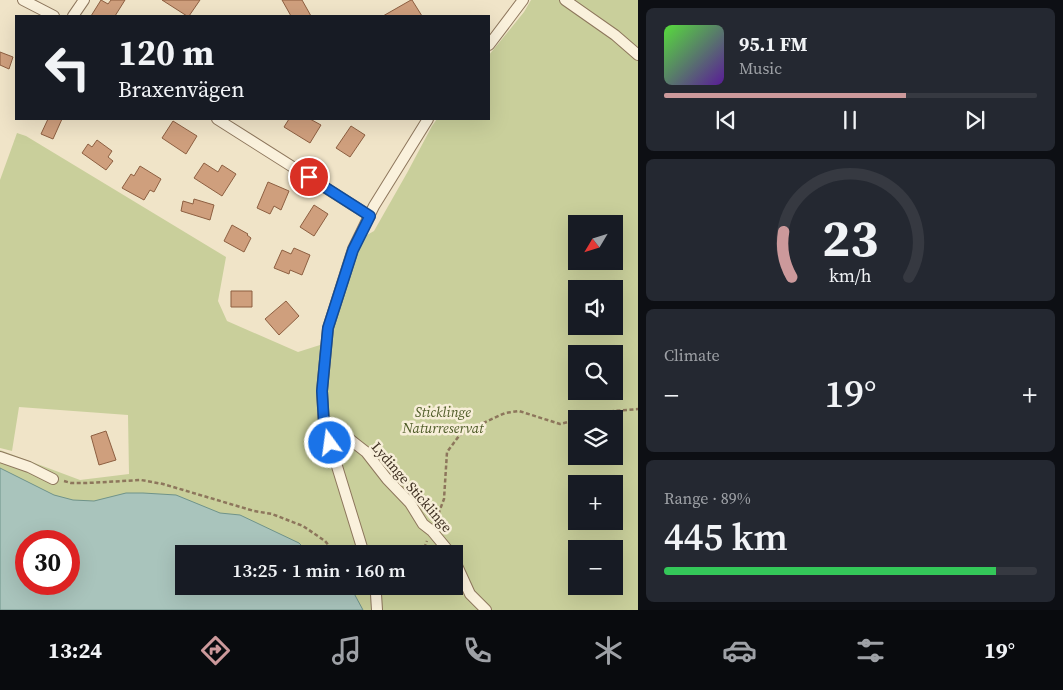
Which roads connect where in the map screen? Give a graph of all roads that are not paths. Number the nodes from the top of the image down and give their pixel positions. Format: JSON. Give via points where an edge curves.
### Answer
{"nodes":[{"id":1,"x":23,"y":0,"type":"edge"},
{"id":2,"x":84,"y":0,"type":"edge"},
{"id":3,"x":523,"y":0,"type":"edge"},
{"id":4,"x":565,"y":0,"type":"edge"},
{"id":5,"x":52,"y":15,"type":"edge"},
{"id":6,"x":74,"y":15,"type":"edge"},
{"id":7,"x":490,"y":44,"type":"edge"},
{"id":8,"x":638,"y":55,"type":"edge"},
{"id":9,"x":219,"y":120,"type":"edge"},
{"id":10,"x":427,"y":120,"type":"edge"},
{"id":11,"x":370,"y":216,"type":"junction"},
{"id":12,"x":324,"y":424,"type":"junction"},
{"id":13,"x":0,"y":457,"type":"edge"},
{"id":14,"x":53,"y":479,"type":"road end"},
{"id":15,"x":361,"y":545,"type":"edge"},
{"id":16,"x":444,"y":545,"type":"edge"},
{"id":17,"x":463,"y":579,"type":"edge"},
{"id":18,"x":376,"y":595,"type":"edge"},
{"id":19,"x":377,"y":610,"type":"edge"},
{"id":20,"x":486,"y":610,"type":"edge"}],
"edges":[{"from":1,"to":5,"type":"street"},
{"from":2,"to":6,"type":"street"},
{"from":3,"to":7,"type":"street"},
{"from":4,"to":8,"type":"street"},
{"from":9,"to":11,"type":"street"},
{"from":10,"to":11,"type":"street"},
{"from":11,"to":12,"type":"street","via":[[353,250],[328,328],[322,391]]},
{"from":12,"to":15,"type":"street"},
{"from":12,"to":16,"type":"street","name":"Lydinge Sticklinge","via":[[366,452]]},
{"from":13,"to":14,"type":"street"},
{"from":17,"to":20,"type":"street","via":[[470,594]]},
{"from":18,"to":19,"type":"street"}]}
